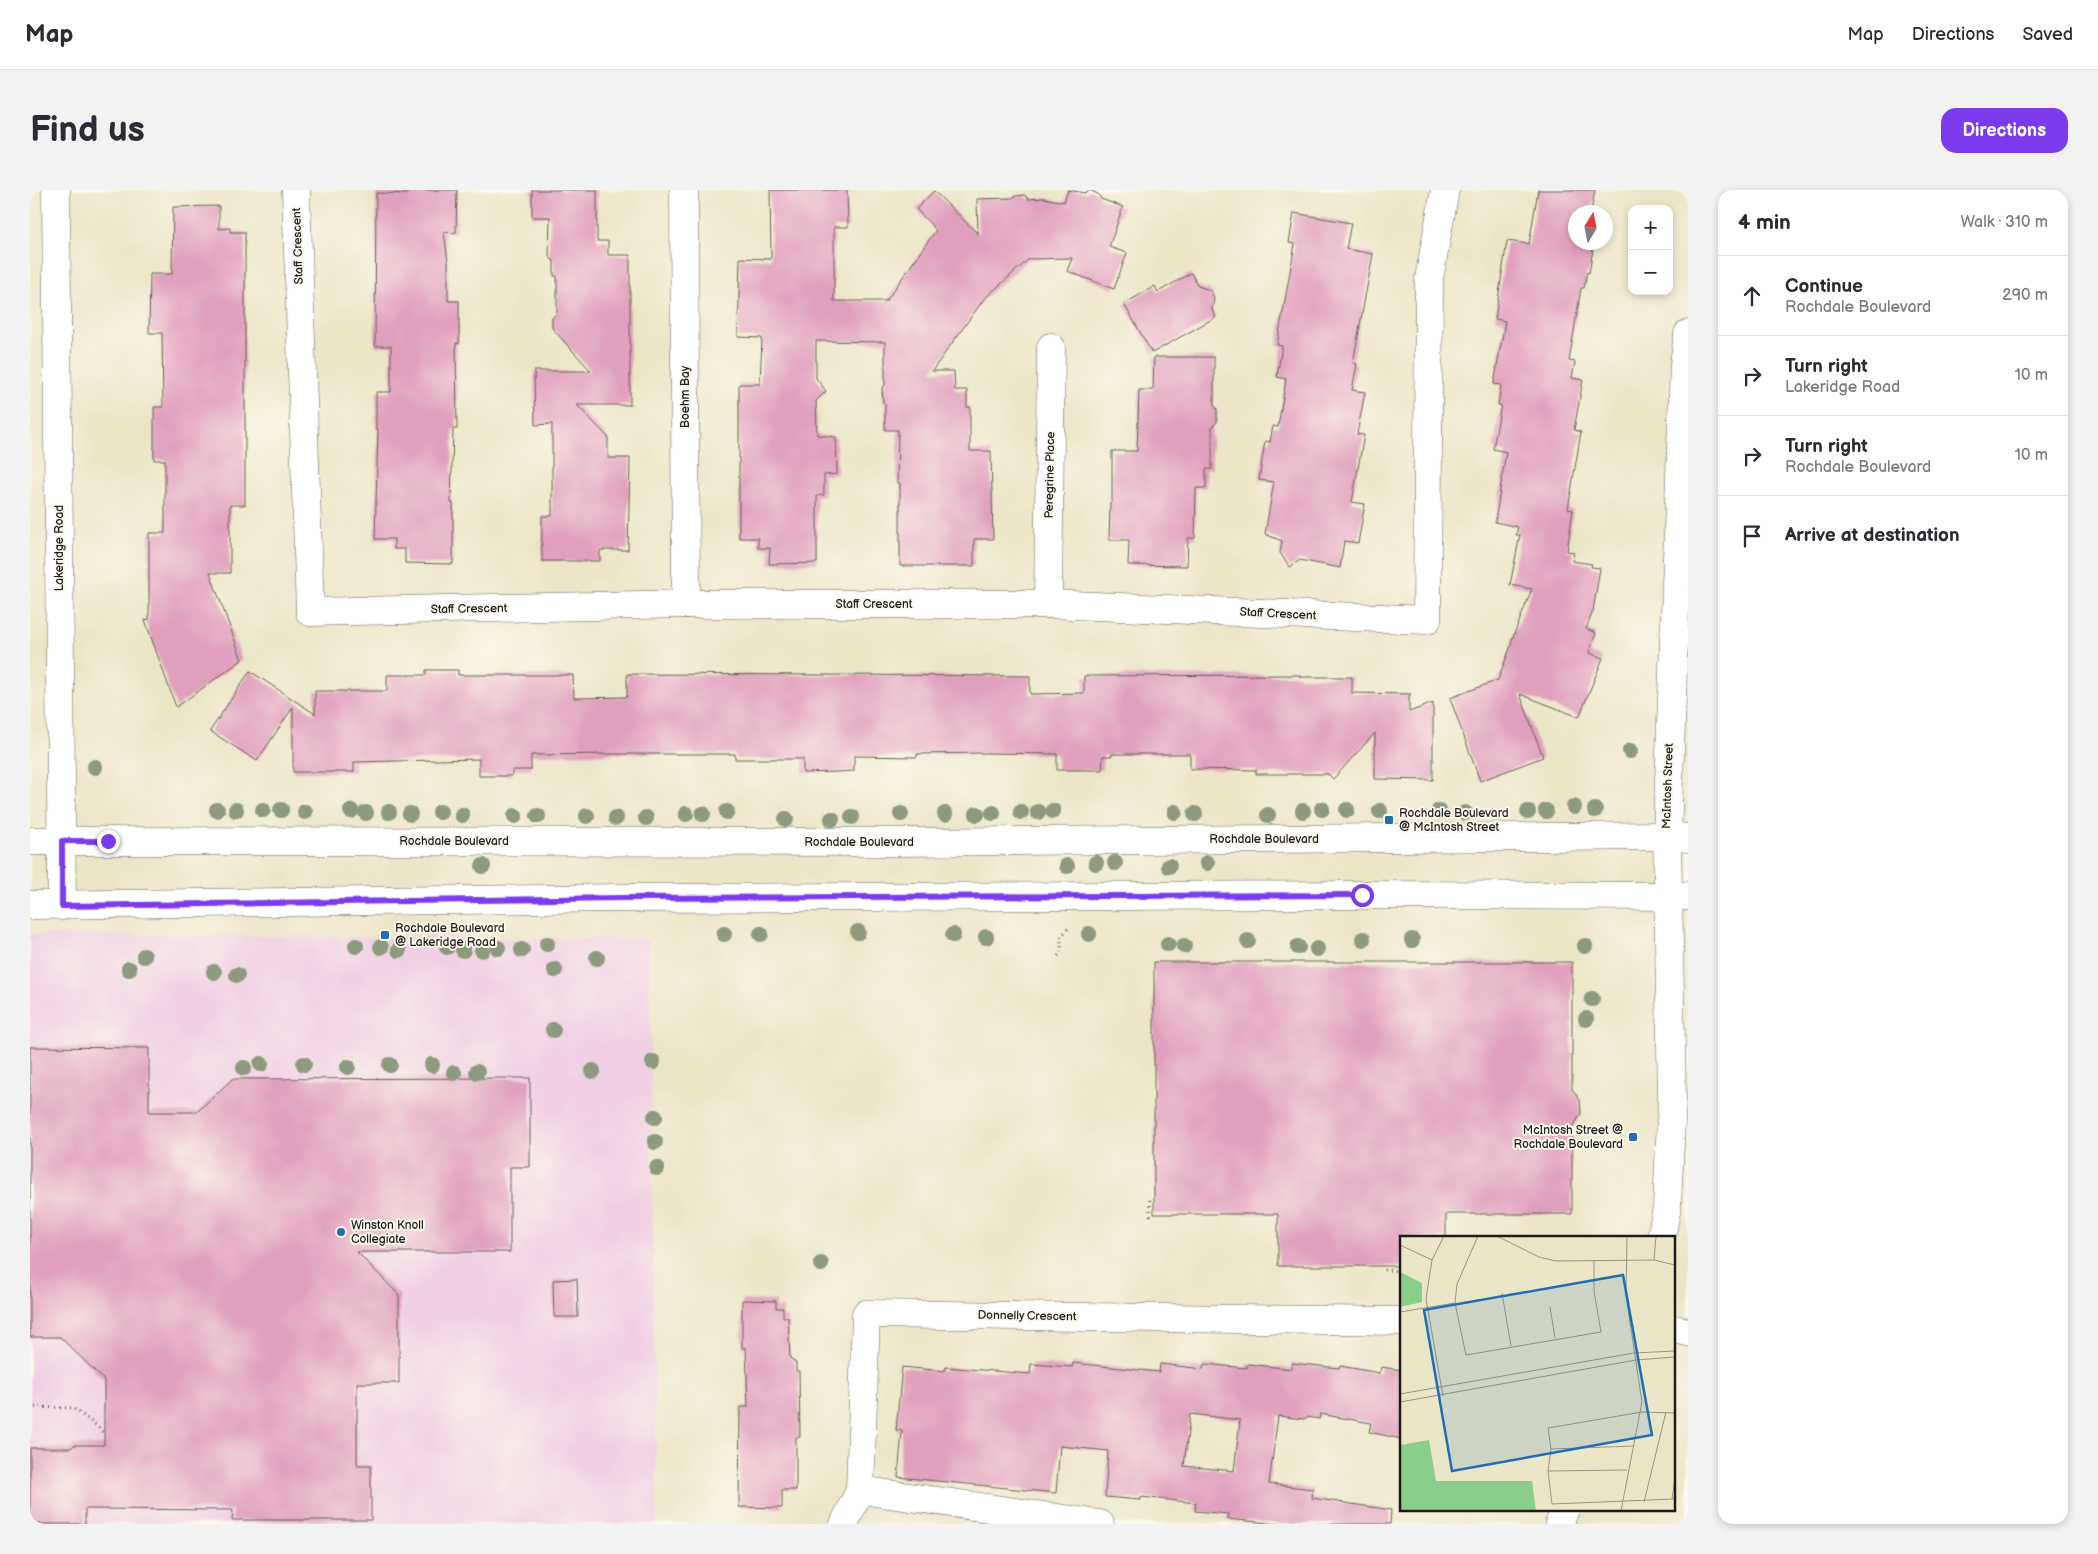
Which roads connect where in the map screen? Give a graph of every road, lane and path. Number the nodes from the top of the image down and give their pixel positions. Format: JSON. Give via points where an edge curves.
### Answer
{"nodes":[{"id":1,"x":56,"y":190,"type":"edge"},
{"id":2,"x":296,"y":190,"type":"edge"},
{"id":3,"x":684,"y":190,"type":"edge"},
{"id":4,"x":1445,"y":190,"type":"edge"},
{"id":5,"x":1688,"y":334,"type":"edge"},
{"id":6,"x":1051,"y":347,"type":"dead end"},
{"id":7,"x":686,"y":604,"type":"junction"},
{"id":8,"x":1048,"y":604,"type":"junction"},
{"id":9,"x":1677,"y":837,"type":"edge"},
{"id":10,"x":30,"y":841,"type":"edge"},
{"id":11,"x":62,"y":841,"type":"junction"},
{"id":12,"x":1678,"y":896,"type":"edge"},
{"id":13,"x":30,"y":905,"type":"edge"},
{"id":14,"x":62,"y":906,"type":"junction"},
{"id":15,"x":1070,"y":926,"type":"dead end"},
{"id":16,"x":1058,"y":956,"type":"dead end"},
{"id":17,"x":1150,"y":1200,"type":"dead end"},
{"id":18,"x":1150,"y":1216,"type":"dead end"},
{"id":19,"x":1661,"y":1236,"type":"edge"},
{"id":20,"x":1384,"y":1270,"type":"dead end"},
{"id":21,"x":1400,"y":1271,"type":"edge"},
{"id":22,"x":1400,"y":1321,"type":"edge"},
{"id":23,"x":30,"y":1407,"type":"edge"},
{"id":24,"x":104,"y":1433,"type":"dead end"},
{"id":25,"x":860,"y":1490,"type":"junction"},
{"id":26,"x":1564,"y":1512,"type":"edge"},
{"id":27,"x":844,"y":1524,"type":"edge"},
{"id":28,"x":1100,"y":1524,"type":"edge"},
{"id":29,"x":1559,"y":1524,"type":"edge"}],
"edges":[{"from":1,"to":11,"type":"street","name":"Lakeridge Road"},
{"from":2,"to":7,"type":"street","name":"Staff Crescent","via":[[310,612]]},
{"from":3,"to":7,"type":"street","name":"Boehm Bay"},
{"from":4,"to":8,"type":"street","name":"Staff Crescent","via":[[1429,279],[1427,620]]},
{"from":5,"to":9,"type":"street","name":"McIntosh Street","via":[[1684,364]]},
{"from":6,"to":8,"type":"street","name":"Peregrine Place"},
{"from":7,"to":8,"type":"street","name":"Staff Crescent"},
{"from":9,"to":11,"type":"street","name":"Rochdale Boulevard","via":[[871,842]]},
{"from":9,"to":12,"type":"street","name":"McIntosh Street"},
{"from":10,"to":11,"type":"street","name":"Rochdale Boulevard"},
{"from":11,"to":14,"type":"street","name":"Lakeridge Road"},
{"from":12,"to":14,"type":"street","via":[[621,898]]},
{"from":12,"to":19,"type":"street","name":"McIntosh Street","via":[[1667,1207]]},
{"from":13,"to":14,"type":"street"},
{"from":15,"to":16,"type":"path","via":[[1062,937]]},
{"from":17,"to":18,"type":"path"},
{"from":20,"to":21,"type":"path"},
{"from":22,"to":25,"type":"street","name":"Donnelly Crescent","via":[[866,1314]]},
{"from":23,"to":24,"type":"path","via":[[73,1408]]},
{"from":25,"to":27,"type":"street","name":"Donnelly Crescent"},
{"from":25,"to":28,"type":"street"},
{"from":26,"to":29,"type":"street"}]}
